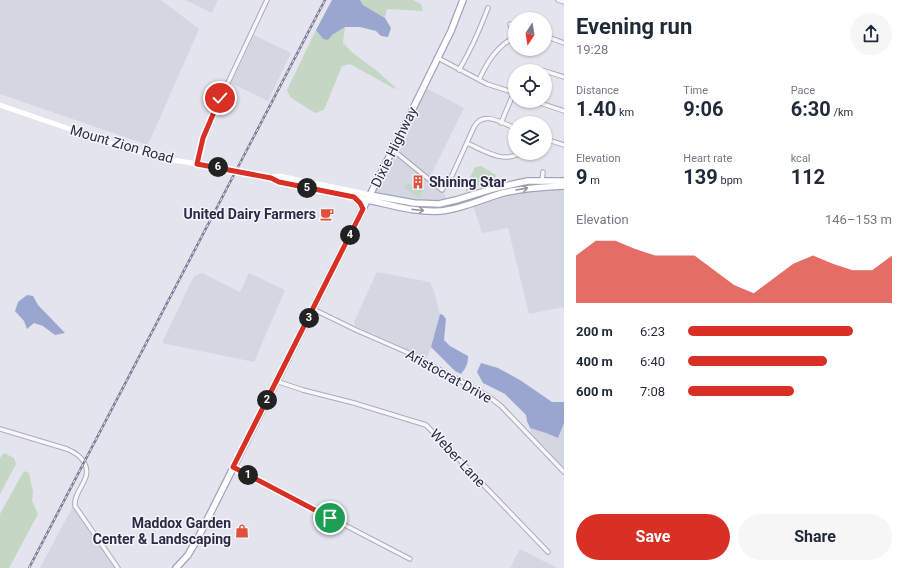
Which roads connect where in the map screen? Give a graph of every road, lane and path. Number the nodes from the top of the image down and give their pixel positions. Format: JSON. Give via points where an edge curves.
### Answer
{"nodes":[{"id":1,"x":266,"y":0,"type":"edge"},
{"id":2,"x":463,"y":0,"type":"edge"},
{"id":3,"x":558,"y":0,"type":"edge"},
{"id":4,"x":564,"y":2,"type":"edge"},
{"id":5,"x":488,"y":8,"type":"dead end"},
{"id":6,"x":552,"y":39,"type":"edge"},
{"id":7,"x":508,"y":41,"type":"edge"},
{"id":8,"x":564,"y":43,"type":"edge"},
{"id":9,"x":438,"y":58,"type":"junction"},
{"id":10,"x":459,"y":70,"type":"junction"},
{"id":11,"x":552,"y":73,"type":"edge"},
{"id":12,"x":564,"y":77,"type":"edge"},
{"id":13,"x":479,"y":80,"type":"junction"},
{"id":14,"x":508,"y":89,"type":"edge"},
{"id":15,"x":0,"y":105,"type":"edge"},
{"id":16,"x":552,"y":107,"type":"edge"},
{"id":17,"x":508,"y":108,"type":"edge"},
{"id":18,"x":564,"y":111,"type":"edge"},
{"id":19,"x":502,"y":123,"type":"junction"},
{"id":20,"x":508,"y":125,"type":"edge"},
{"id":21,"x":552,"y":141,"type":"edge"},
{"id":22,"x":467,"y":143,"type":"junction"},
{"id":23,"x":564,"y":145,"type":"edge"},
{"id":24,"x":393,"y":150,"type":"junction"},
{"id":25,"x":508,"y":157,"type":"edge"},
{"id":26,"x":197,"y":164,"type":"junction"},
{"id":27,"x":543,"y":172,"type":"dead end"},
{"id":28,"x":271,"y":178,"type":"junction"},
{"id":29,"x":542,"y":181,"type":"junction"},
{"id":30,"x":564,"y":181,"type":"edge"},
{"id":31,"x":564,"y":186,"type":"edge"},
{"id":32,"x":354,"y":197,"type":"junction"},
{"id":33,"x":369,"y":198,"type":"junction"},
{"id":34,"x":363,"y":209,"type":"junction"},
{"id":35,"x":313,"y":309,"type":"junction"},
{"id":36,"x":276,"y":381,"type":"junction"},
{"id":37,"x":0,"y":430,"type":"edge"},
{"id":38,"x":233,"y":467,"type":"junction"},
{"id":39,"x":564,"y":472,"type":"edge"},
{"id":40,"x":548,"y":552,"type":"dead end"},
{"id":41,"x":410,"y":559,"type":"dead end"},
{"id":42,"x":118,"y":568,"type":"edge"},
{"id":43,"x":176,"y":568,"type":"edge"}],
"edges":[{"from":1,"to":26,"type":"street","via":[[218,102],[203,138]]},
{"from":2,"to":9,"type":"main road","name":"Dixie Highway"},
{"from":3,"to":4,"type":"street"},
{"from":5,"to":10,"type":"street"},
{"from":6,"to":8,"type":"street"},
{"from":7,"to":13,"type":"street","via":[[496,50]]},
{"from":9,"to":10,"type":"street"},
{"from":9,"to":24,"type":"main road","name":"Dixie Highway"},
{"from":10,"to":13,"type":"street"},
{"from":11,"to":12,"type":"street"},
{"from":13,"to":14,"type":"street"},
{"from":15,"to":26,"type":"main road","name":"Mount Zion Road","via":[[131,150]]},
{"from":16,"to":18,"type":"street"},
{"from":17,"to":19,"type":"street"},
{"from":19,"to":20,"type":"street"},
{"from":19,"to":22,"type":"street","via":[[490,118],[481,119]]},
{"from":21,"to":23,"type":"street"},
{"from":22,"to":24,"type":"street","via":[[450,180],[442,190]]},
{"from":22,"to":25,"type":"street","via":[[500,157]]},
{"from":24,"to":33,"type":"main road","name":"Dixie Highway"},
{"from":26,"to":28,"type":"main road","name":"Mount Zion Road","bridge":true},
{"from":27,"to":29,"type":"street"},
{"from":28,"to":32,"type":"main road","name":"Mount Zion Road","via":[[279,182]]},
{"from":28,"to":33,"type":"main road","name":"Mount Zion Road","via":[[280,176],[352,191]]},
{"from":29,"to":30,"type":"main road","name":"Mount Zion Road"},
{"from":29,"to":33,"type":"main road","name":"Mount Zion Road","via":[[518,183],[439,204]]},
{"from":33,"to":31,"type":"main road","name":"Mount Zion Road","one_way":true,"via":[[416,210],[440,211],[529,188]]},
{"from":32,"to":33,"type":"main road","name":"Mount Zion Road"},
{"from":32,"to":34,"type":"main road"},
{"from":33,"to":34,"type":"main road","name":"Dixie Highway"},
{"from":34,"to":35,"type":"main road","name":"Dixie Highway"},
{"from":35,"to":36,"type":"main road","name":"Dixie Highway"},
{"from":35,"to":39,"type":"street","name":"Aristocrat Drive","via":[[411,354],[488,396],[502,406]]},
{"from":36,"to":38,"type":"main road","name":"Dixie Highway"},
{"from":36,"to":40,"type":"street","name":"Weber Lane","via":[[426,425]]},
{"from":37,"to":42,"type":"street","via":[[67,449],[82,458],[87,473],[76,497],[75,506]]},
{"from":38,"to":41,"type":"street"},
{"from":38,"to":43,"type":"main road","name":"Dixie Highway","via":[[194,546]]}]}
